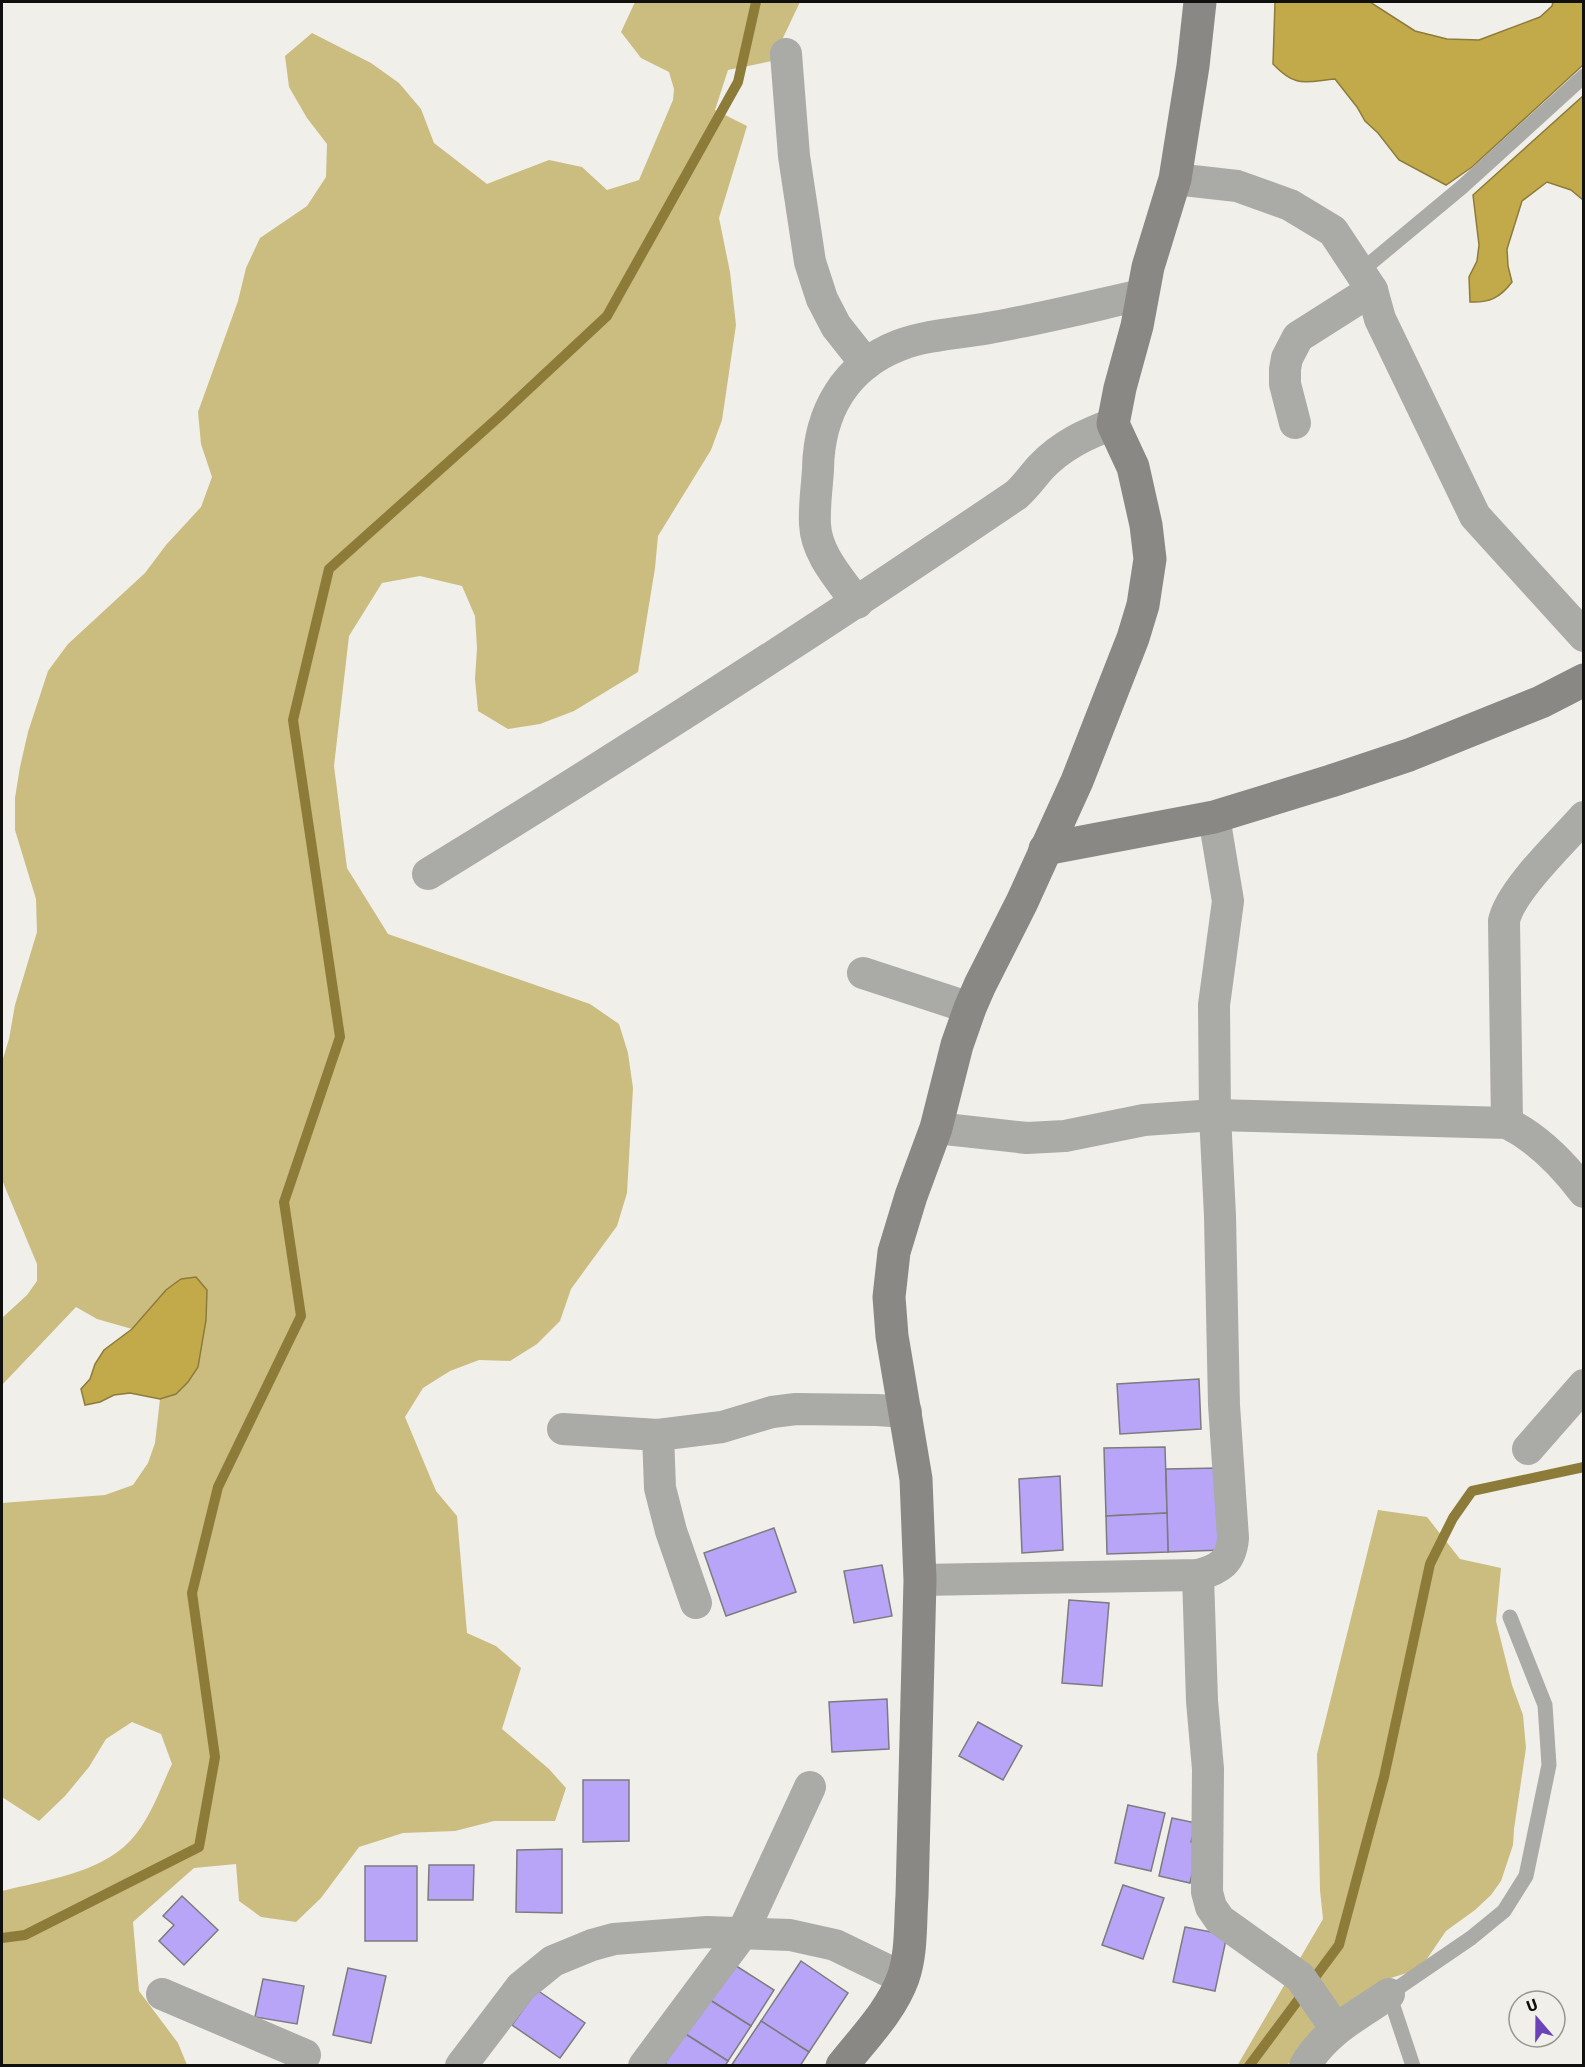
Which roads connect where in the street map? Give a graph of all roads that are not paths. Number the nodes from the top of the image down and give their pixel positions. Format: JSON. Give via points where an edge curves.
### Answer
{"nodes":[{"id":1,"x":1200,"y":2,"type":"edge"},
{"id":2,"x":786,"y":54,"type":"dead end"},
{"id":3,"x":1584,"y":76,"type":"edge"},
{"id":4,"x":1175,"y":179,"type":"junction"},
{"id":5,"x":1366,"y":280,"type":"junction"},
{"id":6,"x":1141,"y":295,"type":"junction"},
{"id":7,"x":866,"y":364,"type":"junction"},
{"id":8,"x":1296,"y":423,"type":"dead end"},
{"id":9,"x":1113,"y":424,"type":"junction"},
{"id":10,"x":857,"y":603,"type":"junction"},
{"id":11,"x":1584,"y":636,"type":"edge"},
{"id":12,"x":1584,"y":680,"type":"edge"},
{"id":13,"x":1584,"y":817,"type":"edge"},
{"id":14,"x":1214,"y":818,"type":"junction"},
{"id":15,"x":1045,"y":849,"type":"junction"},
{"id":16,"x":428,"y":874,"type":"dead end"},
{"id":17,"x":863,"y":974,"type":"dead end"},
{"id":18,"x":970,"y":1008,"type":"junction"},
{"id":19,"x":1215,"y":1115,"type":"junction"},
{"id":20,"x":1507,"y":1122,"type":"junction"},
{"id":21,"x":936,"y":1128,"type":"junction"},
{"id":22,"x":1584,"y":1192,"type":"edge"},
{"id":23,"x":1584,"y":1385,"type":"edge"},
{"id":24,"x":906,"y":1412,"type":"junction"},
{"id":25,"x":562,"y":1429,"type":"dead end"},
{"id":26,"x":658,"y":1435,"type":"junction"},
{"id":27,"x":1528,"y":1449,"type":"dead end"},
{"id":28,"x":1198,"y":1575,"type":"junction"},
{"id":29,"x":920,"y":1580,"type":"junction"},
{"id":30,"x":696,"y":1604,"type":"dead end"},
{"id":31,"x":1510,"y":1617,"type":"dead end"},
{"id":32,"x":810,"y":1787,"type":"dead end"},
{"id":33,"x":742,"y":1934,"type":"junction"},
{"id":34,"x":903,"y":1978,"type":"junction"},
{"id":35,"x":162,"y":1994,"type":"dead end"},
{"id":36,"x":1389,"y":1994,"type":"junction"},
{"id":37,"x":1336,"y":2029,"type":"junction"},
{"id":38,"x":311,"y":2062,"type":"edge"},
{"id":39,"x":461,"y":2066,"type":"edge"},
{"id":40,"x":644,"y":2066,"type":"edge"},
{"id":41,"x":842,"y":2066,"type":"edge"},
{"id":42,"x":1305,"y":2066,"type":"edge"},
{"id":43,"x":1413,"y":2066,"type":"edge"}],
"edges":[{"from":1,"to":4,"type":"street"},
{"from":2,"to":7,"type":"street","via":[[794,156],[810,262],[836,326]]},
{"from":3,"to":5,"type":"lane","via":[[1462,186]]},
{"from":4,"to":5,"type":"street","via":[[1238,186],[1290,206],[1333,231]]},
{"from":4,"to":6,"type":"street"},
{"from":5,"to":8,"type":"street","via":[[1298,337],[1284,369]]},
{"from":5,"to":11,"type":"street","via":[[1380,319],[1476,516]]},
{"from":6,"to":7,"type":"street","via":[[902,344]]},
{"from":6,"to":9,"type":"street"},
{"from":7,"to":10,"type":"street","via":[[842,388],[823,424],[818,446],[815,524],[823,556]]},
{"from":9,"to":10,"type":"street","via":[[1071,442],[1016,495]]},
{"from":9,"to":15,"type":"street","via":[[1133,467],[1146,525],[1150,559],[1143,605],[1077,781]]},
{"from":10,"to":16,"type":"street"},
{"from":12,"to":14,"type":"street","via":[[1541,702],[1409,755]]},
{"from":13,"to":20,"type":"street","via":[[1519,891],[1506,912]]},
{"from":14,"to":15,"type":"street"},
{"from":14,"to":19,"type":"street","via":[[1228,901],[1214,1005]]},
{"from":15,"to":18,"type":"street"},
{"from":17,"to":18,"type":"street"},
{"from":18,"to":21,"type":"street"},
{"from":19,"to":20,"type":"street"},
{"from":19,"to":21,"type":"street","via":[[1144,1120],[1065,1136],[1027,1138]]},
{"from":19,"to":28,"type":"street","via":[[1224,1405],[1233,1538],[1232,1552],[1224,1563]]},
{"from":20,"to":22,"type":"street","via":[[1540,1144]]},
{"from":21,"to":24,"type":"street","via":[[894,1252],[889,1298]]},
{"from":23,"to":27,"type":"street"},
{"from":24,"to":26,"type":"street","via":[[796,1409],[722,1427]]},
{"from":24,"to":29,"type":"street","via":[[916,1479]]},
{"from":25,"to":26,"type":"street"},
{"from":26,"to":30,"type":"street","via":[[660,1488]]},
{"from":28,"to":29,"type":"street"},
{"from":28,"to":37,"type":"street","via":[[1208,1769],[1207,1892],[1211,1907],[1220,1920],[1309,1987]]},
{"from":29,"to":34,"type":"street","via":[[912,1896]]},
{"from":31,"to":36,"type":"lane","via":[[1545,1705],[1550,1765],[1526,1876],[1504,1911]]},
{"from":32,"to":33,"type":"street"},
{"from":33,"to":34,"type":"street","via":[[790,1935],[834,1945]]},
{"from":33,"to":39,"type":"street","via":[[707,1932],[614,1939],[553,1961],[521,1987]]},
{"from":33,"to":40,"type":"street"},
{"from":34,"to":41,"type":"street","via":[[890,2003]]},
{"from":35,"to":38,"type":"street"},
{"from":36,"to":37,"type":"street"},
{"from":36,"to":43,"type":"lane"},
{"from":37,"to":42,"type":"street","via":[[1312,2052]]}]}
